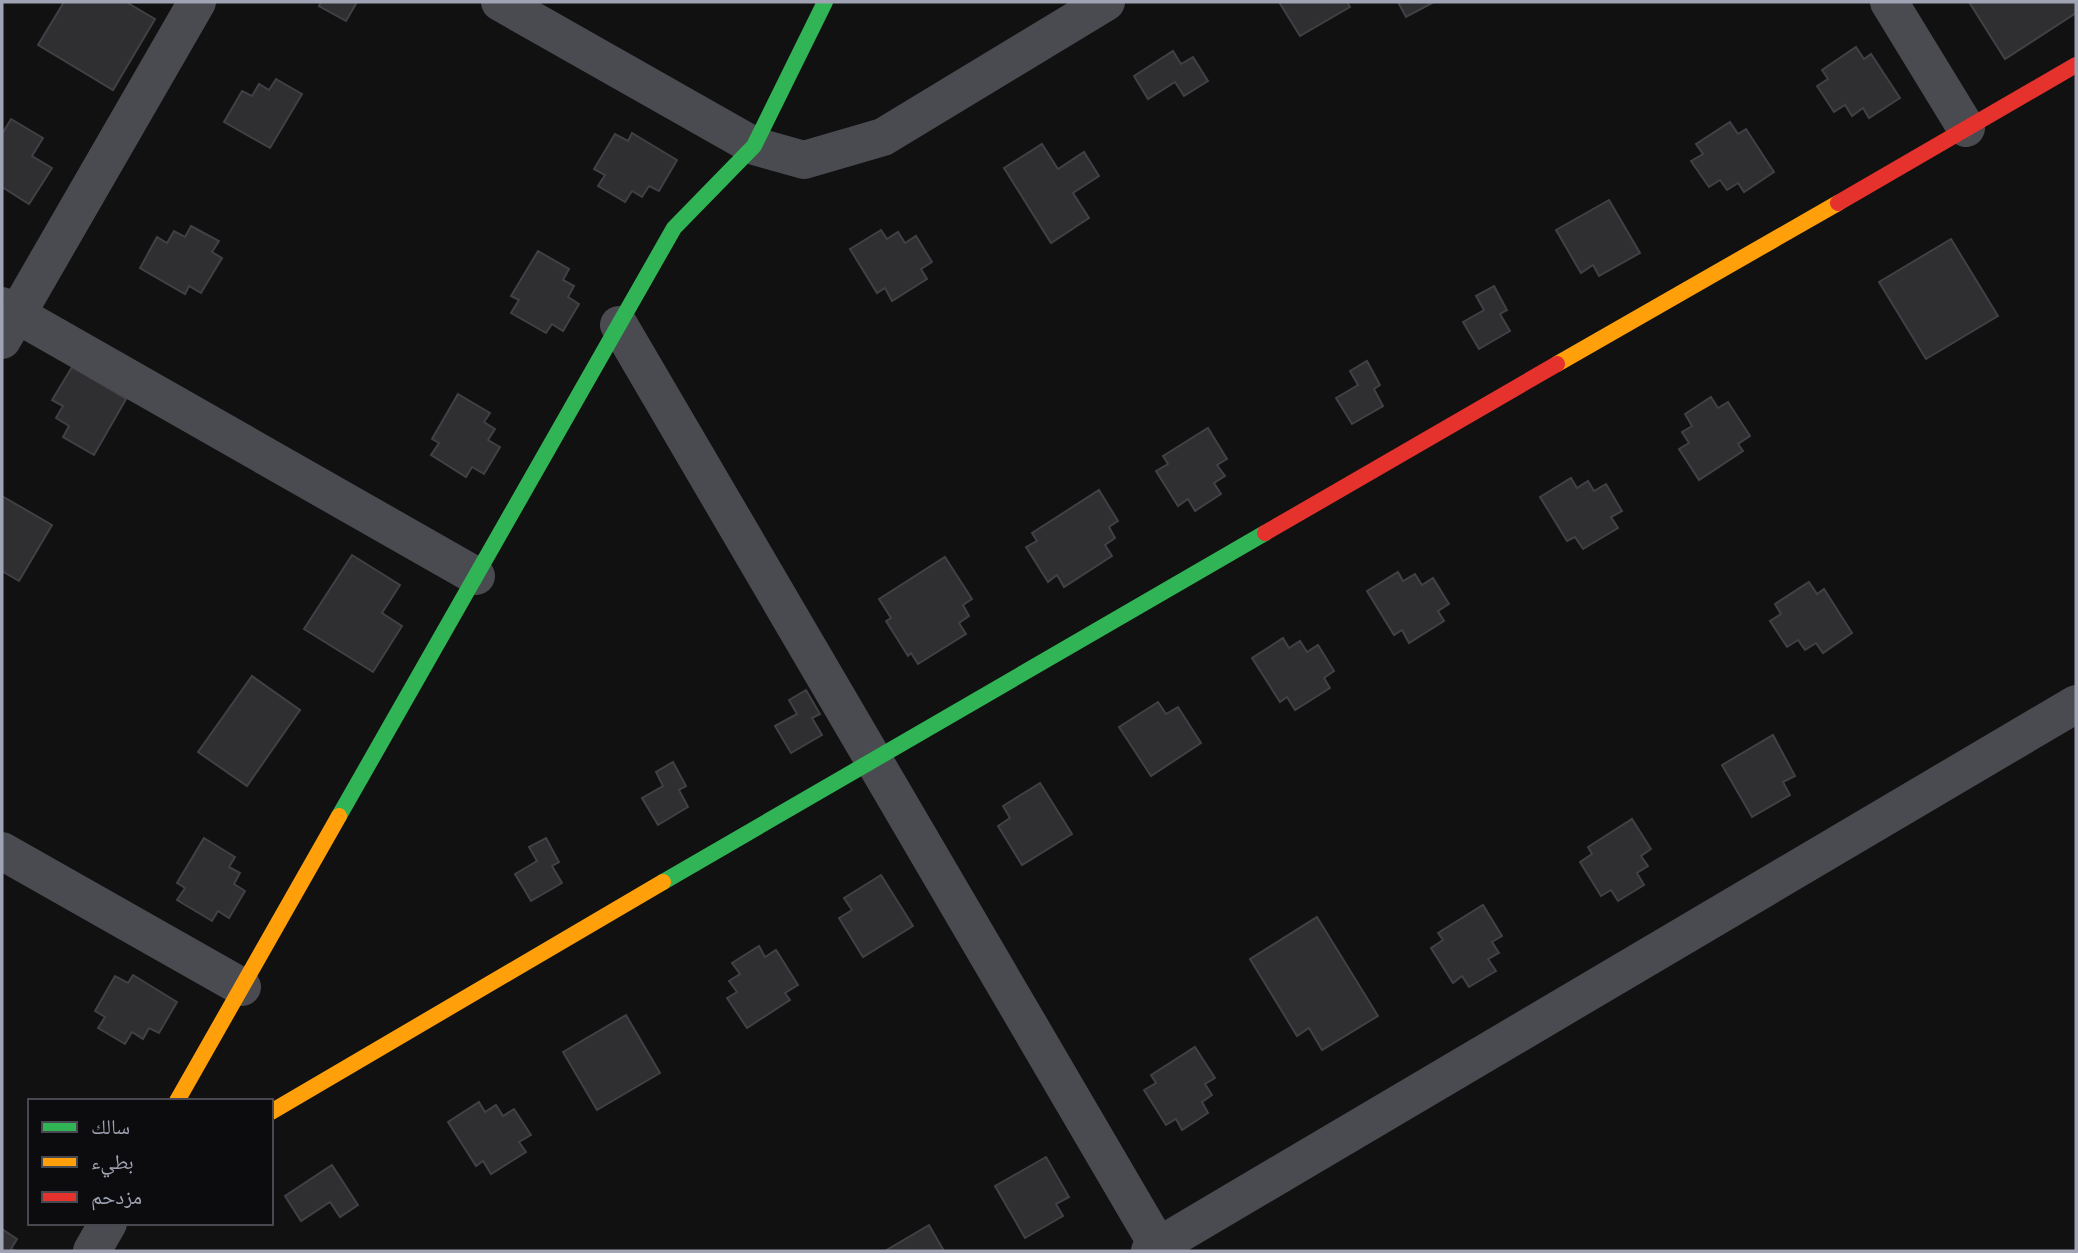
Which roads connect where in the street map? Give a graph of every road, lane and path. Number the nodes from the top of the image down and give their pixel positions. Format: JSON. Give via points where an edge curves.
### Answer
{"nodes":[{"id":1,"x":197,"y":2,"type":"edge"},
{"id":2,"x":500,"y":2,"type":"edge"},
{"id":3,"x":825,"y":2,"type":"edge"},
{"id":4,"x":1105,"y":2,"type":"edge"},
{"id":5,"x":1889,"y":2,"type":"edge"},
{"id":6,"x":2076,"y":65,"type":"edge"},
{"id":7,"x":1966,"y":128,"type":"junction"},
{"id":8,"x":754,"y":146,"type":"junction"},
{"id":9,"x":7,"y":320,"type":"edge"},
{"id":10,"x":619,"y":325,"type":"junction"},
{"id":11,"x":476,"y":576,"type":"junction"},
{"id":12,"x":2076,"y":704,"type":"edge"},
{"id":13,"x":873,"y":759,"type":"junction"},
{"id":14,"x":2,"y":851,"type":"edge"},
{"id":15,"x":242,"y":988,"type":"junction"},
{"id":16,"x":178,"y":1099,"type":"edge"},
{"id":17,"x":273,"y":1111,"type":"edge"},
{"id":18,"x":107,"y":1225,"type":"edge"},
{"id":19,"x":1157,"y":1250,"type":"edge"},
{"id":20,"x":92,"y":1251,"type":"edge"}],
"edges":[{"from":1,"to":9,"type":"street"},
{"from":2,"to":8,"type":"street"},
{"from":3,"to":8,"type":"street"},
{"from":4,"to":8,"type":"street","via":[[883,137],[804,160]]},
{"from":5,"to":7,"type":"street"},
{"from":6,"to":7,"type":"street"},
{"from":7,"to":13,"type":"street"},
{"from":8,"to":10,"type":"street","via":[[674,228]]},
{"from":9,"to":11,"type":"street"},
{"from":10,"to":11,"type":"street"},
{"from":10,"to":13,"type":"street"},
{"from":11,"to":15,"type":"street"},
{"from":12,"to":19,"type":"street"},
{"from":13,"to":17,"type":"street"},
{"from":13,"to":19,"type":"street"},
{"from":14,"to":15,"type":"street"},
{"from":15,"to":16,"type":"street"},
{"from":18,"to":20,"type":"street"}]}
